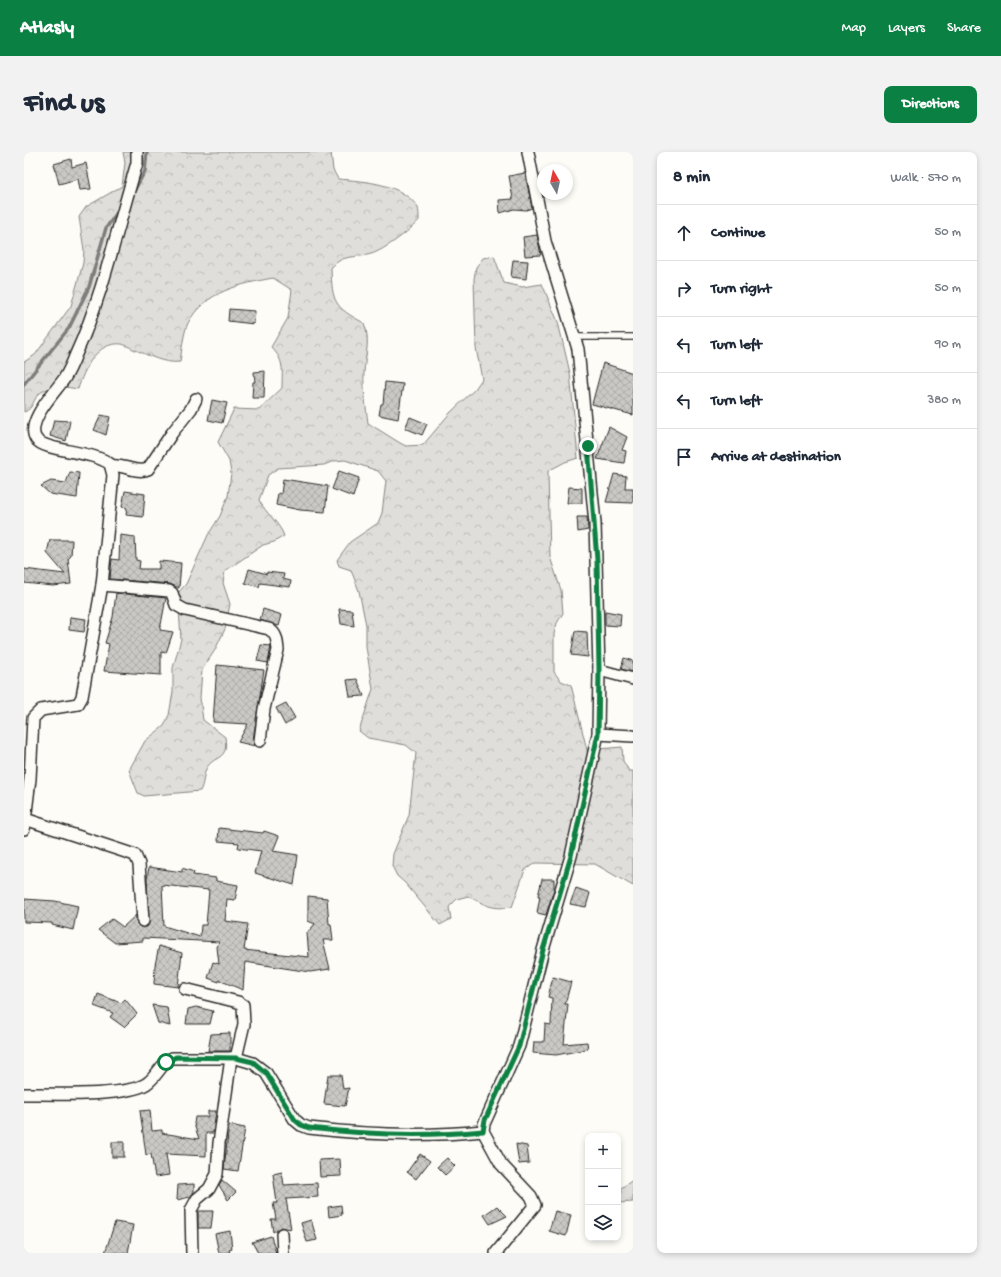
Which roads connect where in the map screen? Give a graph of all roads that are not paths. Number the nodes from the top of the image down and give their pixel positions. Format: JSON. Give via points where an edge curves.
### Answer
{"nodes":[{"id":1,"x":137,"y":152,"type":"edge"},
{"id":2,"x":528,"y":152,"type":"edge"},
{"id":3,"x":575,"y":337,"type":"junction"},
{"id":4,"x":633,"y":337,"type":"edge"},
{"id":5,"x":196,"y":399,"type":"dead end"},
{"id":6,"x":111,"y":466,"type":"junction"},
{"id":7,"x":102,"y":585,"type":"junction"},
{"id":8,"x":599,"y":670,"type":"junction"},
{"id":9,"x":633,"y":679,"type":"edge"},
{"id":10,"x":598,"y":734,"type":"junction"},
{"id":11,"x":633,"y":736,"type":"edge"},
{"id":12,"x":260,"y":741,"type":"dead end"},
{"id":13,"x":25,"y":824,"type":"edge"},
{"id":14,"x":143,"y":921,"type":"dead end"},
{"id":15,"x":185,"y":989,"type":"dead end"},
{"id":16,"x":234,"y":1058,"type":"junction"},
{"id":17,"x":24,"y":1094,"type":"edge"},
{"id":18,"x":483,"y":1131,"type":"junction"},
{"id":19,"x":282,"y":1234,"type":"dead end"},
{"id":20,"x":192,"y":1253,"type":"edge"},
{"id":21,"x":283,"y":1253,"type":"edge"},
{"id":22,"x":496,"y":1253,"type":"edge"}],
"edges":[{"from":1,"to":6,"type":"street","via":[[137,163],[91,318],[65,377],[40,412],[34,427],[35,437],[41,444],[102,459]]},
{"from":2,"to":3,"type":"street","via":[[546,241]]},
{"from":3,"to":4,"type":"lane"},
{"from":3,"to":8,"type":"street","via":[[595,523]]},
{"from":5,"to":6,"type":"street","via":[[148,469],[140,471]]},
{"from":6,"to":7,"type":"street","via":[[113,475]]},
{"from":7,"to":12,"type":"street","via":[[169,591],[176,605],[185,610],[273,632],[278,650],[264,709]]},
{"from":7,"to":13,"type":"street","via":[[81,701],[78,704],[41,710],[33,718]]},
{"from":8,"to":9,"type":"street"},
{"from":8,"to":10,"type":"street"},
{"from":10,"to":11,"type":"street"},
{"from":10,"to":18,"type":"street","via":[[571,856],[538,965],[519,1046],[485,1120]]},
{"from":13,"to":14,"type":"street","via":[[135,855],[140,864]]},
{"from":15,"to":16,"type":"street","via":[[243,1005],[244,1024]]},
{"from":16,"to":17,"type":"street","via":[[172,1058],[147,1084],[133,1089]]},
{"from":16,"to":18,"type":"street","via":[[253,1062],[266,1073],[295,1120],[309,1128],[396,1135]]},
{"from":16,"to":20,"type":"street","via":[[219,1143],[217,1174],[209,1189],[197,1199],[191,1210]]},
{"from":18,"to":22,"type":"street","via":[[501,1164],[531,1196],[535,1206]]},
{"from":19,"to":21,"type":"street"}]}
